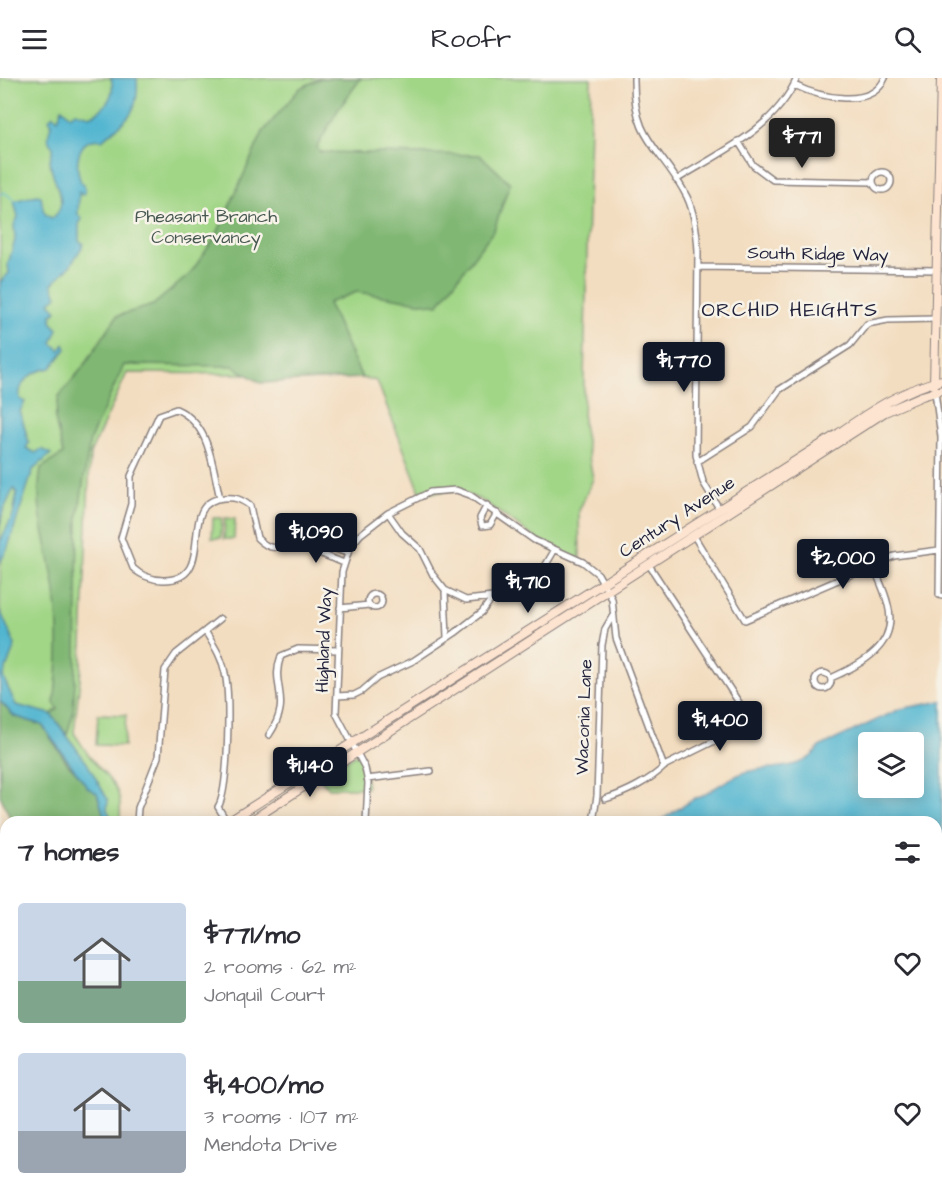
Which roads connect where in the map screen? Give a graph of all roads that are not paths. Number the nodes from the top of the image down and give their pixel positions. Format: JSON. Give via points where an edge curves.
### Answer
{"nodes":[{"id":1,"x":634,"y":78,"type":"edge"},
{"id":2,"x":797,"y":78,"type":"edge"},
{"id":3,"x":885,"y":78,"type":"edge"},
{"id":4,"x":941,"y":78,"type":"edge"},
{"id":5,"x":794,"y":86,"type":"junction"},
{"id":6,"x":738,"y":141,"type":"junction"},
{"id":7,"x":676,"y":180,"type":"junction"},
{"id":8,"x":873,"y":182,"type":"dead end"},
{"id":9,"x":698,"y":267,"type":"junction"},
{"id":10,"x":938,"y":270,"type":"junction"},
{"id":11,"x":936,"y":319,"type":"junction"},
{"id":12,"x":938,"y":381,"type":"edge"},
{"id":13,"x":938,"y":391,"type":"edge"},
{"id":14,"x":697,"y":462,"type":"junction"},
{"id":15,"x":941,"y":465,"type":"edge"},
{"id":16,"x":220,"y":498,"type":"junction"},
{"id":17,"x":487,"y":505,"type":"junction"},
{"id":18,"x":719,"y":508,"type":"junction"},
{"id":19,"x":388,"y":513,"type":"junction"},
{"id":20,"x":498,"y":513,"type":"junction"},
{"id":21,"x":724,"y":517,"type":"junction"},
{"id":22,"x":694,"y":536,"type":"junction"},
{"id":23,"x":293,"y":539,"type":"junction"},
{"id":24,"x":939,"y":550,"type":"junction"},
{"id":25,"x":554,"y":551,"type":"junction"},
{"id":26,"x":347,"y":554,"type":"junction"},
{"id":27,"x":344,"y":563,"type":"junction"},
{"id":28,"x":873,"y":565,"type":"junction"},
{"id":29,"x":649,"y":566,"type":"junction"},
{"id":30,"x":603,"y":582,"type":"junction"},
{"id":31,"x":445,"y":590,"type":"junction"},
{"id":32,"x":609,"y":591,"type":"junction"},
{"id":33,"x":942,"y":596,"type":"edge"},
{"id":34,"x":493,"y":597,"type":"junction"},
{"id":35,"x":369,"y":605,"type":"dead end"},
{"id":36,"x":340,"y":608,"type":"junction"},
{"id":37,"x":613,"y":616,"type":"junction"},
{"id":38,"x":220,"y":619,"type":"dead end"},
{"id":39,"x":205,"y":631,"type":"junction"},
{"id":40,"x":447,"y":637,"type":"junction"},
{"id":41,"x":338,"y":650,"type":"junction"},
{"id":42,"x":831,"y":678,"type":"dead end"},
{"id":43,"x":337,"y":696,"type":"junction"},
{"id":44,"x":749,"y":722,"type":"junction"},
{"id":45,"x":756,"y":729,"type":"dead end"},
{"id":46,"x":269,"y":735,"type":"dead end"},
{"id":47,"x":351,"y":741,"type":"junction"},
{"id":48,"x":358,"y":753,"type":"junction"},
{"id":49,"x":664,"y":766,"type":"junction"},
{"id":50,"x":431,"y":771,"type":"dead end"},
{"id":51,"x":367,"y":779,"type":"junction"},
{"id":52,"x":605,"y":799,"type":"dead end"},
{"id":53,"x":137,"y":816,"type":"edge"},
{"id":54,"x":223,"y":816,"type":"edge"},
{"id":55,"x":236,"y":816,"type":"edge"},
{"id":56,"x":258,"y":816,"type":"edge"},
{"id":57,"x":366,"y":816,"type":"edge"},
{"id":58,"x":594,"y":816,"type":"edge"}],
"edges":[{"from":1,"to":7,"type":"street","via":[[642,130]]},
{"from":2,"to":5,"type":"street"},
{"from":3,"to":5,"type":"street","via":[[878,91],[865,97],[817,95]]},
{"from":4,"to":10,"type":"main road"},
{"from":5,"to":6,"type":"street","via":[[773,117]]},
{"from":6,"to":7,"type":"street"},
{"from":6,"to":8,"type":"street","via":[[753,165],[773,180]]},
{"from":7,"to":9,"type":"street","via":[[695,220]]},
{"from":9,"to":10,"type":"street","name":"South Ridge Way"},
{"from":9,"to":14,"type":"street"},
{"from":10,"to":11,"type":"main road"},
{"from":11,"to":12,"type":"main road"},
{"from":11,"to":14,"type":"street","via":[[867,324],[850,345],[779,390],[752,427]]},
{"from":12,"to":13,"type":"main road"},
{"from":12,"to":18,"type":"main road","name":"Century Avenue","via":[[880,404]]},
{"from":13,"to":15,"type":"street"},
{"from":13,"to":21,"type":"main road","name":"Century Avenue","via":[[885,412]]},
{"from":14,"to":18,"type":"street","via":[[703,482]]},
{"from":15,"to":24,"type":"street"},
{"from":16,"to":16,"type":"street","via":[[202,434],[192,418],[173,409],[158,416],[130,480],[131,504],[121,538],[133,568],[157,580],[174,579],[187,571],[195,557],[200,512],[209,502]]},
{"from":16,"to":23,"type":"street","via":[[239,498],[250,506],[257,538],[262,543],[280,547]]},
{"from":17,"to":19,"type":"street","name":"Highland Way","via":[[465,492],[438,490],[421,494]]},
{"from":17,"to":20,"type":"street","name":"Highland Way"},
{"from":17,"to":20,"type":"street","via":[[480,518],[482,526],[490,525]]},
{"from":18,"to":21,"type":"street"},
{"from":18,"to":30,"type":"main road","name":"Century Avenue"},
{"from":19,"to":26,"type":"street","name":"Highland Way","via":[[361,534]]},
{"from":19,"to":31,"type":"street","via":[[420,549],[432,575]]},
{"from":20,"to":25,"type":"street","name":"Highland Way"},
{"from":21,"to":22,"type":"main road","name":"Century Avenue"},
{"from":22,"to":28,"type":"street","via":[[745,620]]},
{"from":22,"to":29,"type":"main road","name":"Century Avenue"},
{"from":23,"to":26,"type":"street","via":[[305,532]]},
{"from":23,"to":27,"type":"street"},
{"from":24,"to":28,"type":"street","via":[[905,553]]},
{"from":24,"to":33,"type":"street"},
{"from":25,"to":30,"type":"street","name":"Highland Way","via":[[588,564]]},
{"from":25,"to":34,"type":"street","via":[[544,568]]},
{"from":26,"to":27,"type":"street","name":"Highland Way"},
{"from":27,"to":36,"type":"street","name":"Highland Way"},
{"from":28,"to":42,"type":"street","via":[[889,606],[888,629],[873,656]]},
{"from":29,"to":32,"type":"main road","name":"Century Avenue"},
{"from":29,"to":44,"type":"street"},
{"from":30,"to":32,"type":"street","name":"Highland Way"},
{"from":30,"to":47,"type":"main road","name":"Century Avenue"},
{"from":31,"to":34,"type":"street","via":[[466,600]]},
{"from":31,"to":40,"type":"street"},
{"from":32,"to":37,"type":"street"},
{"from":32,"to":48,"type":"main road","name":"Century Avenue"},
{"from":34,"to":40,"type":"street","via":[[482,612]]},
{"from":35,"to":36,"type":"street"},
{"from":36,"to":41,"type":"street","name":"Highland Way"},
{"from":37,"to":49,"type":"street","via":[[616,638]]},
{"from":37,"to":58,"type":"street","name":"Waconia Lane","via":[[602,645]]},
{"from":38,"to":39,"type":"street"},
{"from":39,"to":53,"type":"street","via":[[176,654],[165,670],[158,757]]},
{"from":39,"to":54,"type":"street","via":[[222,662],[228,686],[225,787],[218,807]]},
{"from":40,"to":43,"type":"street","via":[[362,691]]},
{"from":41,"to":43,"type":"street","name":"Highland Way"},
{"from":41,"to":46,"type":"street","via":[[298,649],[280,656],[276,669],[281,708]]},
{"from":43,"to":47,"type":"street","name":"Highland Way","via":[[337,717]]},
{"from":44,"to":45,"type":"street"},
{"from":44,"to":49,"type":"street"},
{"from":47,"to":48,"type":"street","name":"Highland Way"},
{"from":47,"to":55,"type":"main road","name":"Century Avenue"},
{"from":48,"to":51,"type":"street","name":"Highland Way"},
{"from":48,"to":56,"type":"main road","name":"Century Avenue"},
{"from":49,"to":52,"type":"street","via":[[661,772]]},
{"from":50,"to":51,"type":"street"},
{"from":51,"to":57,"type":"street"}]}
